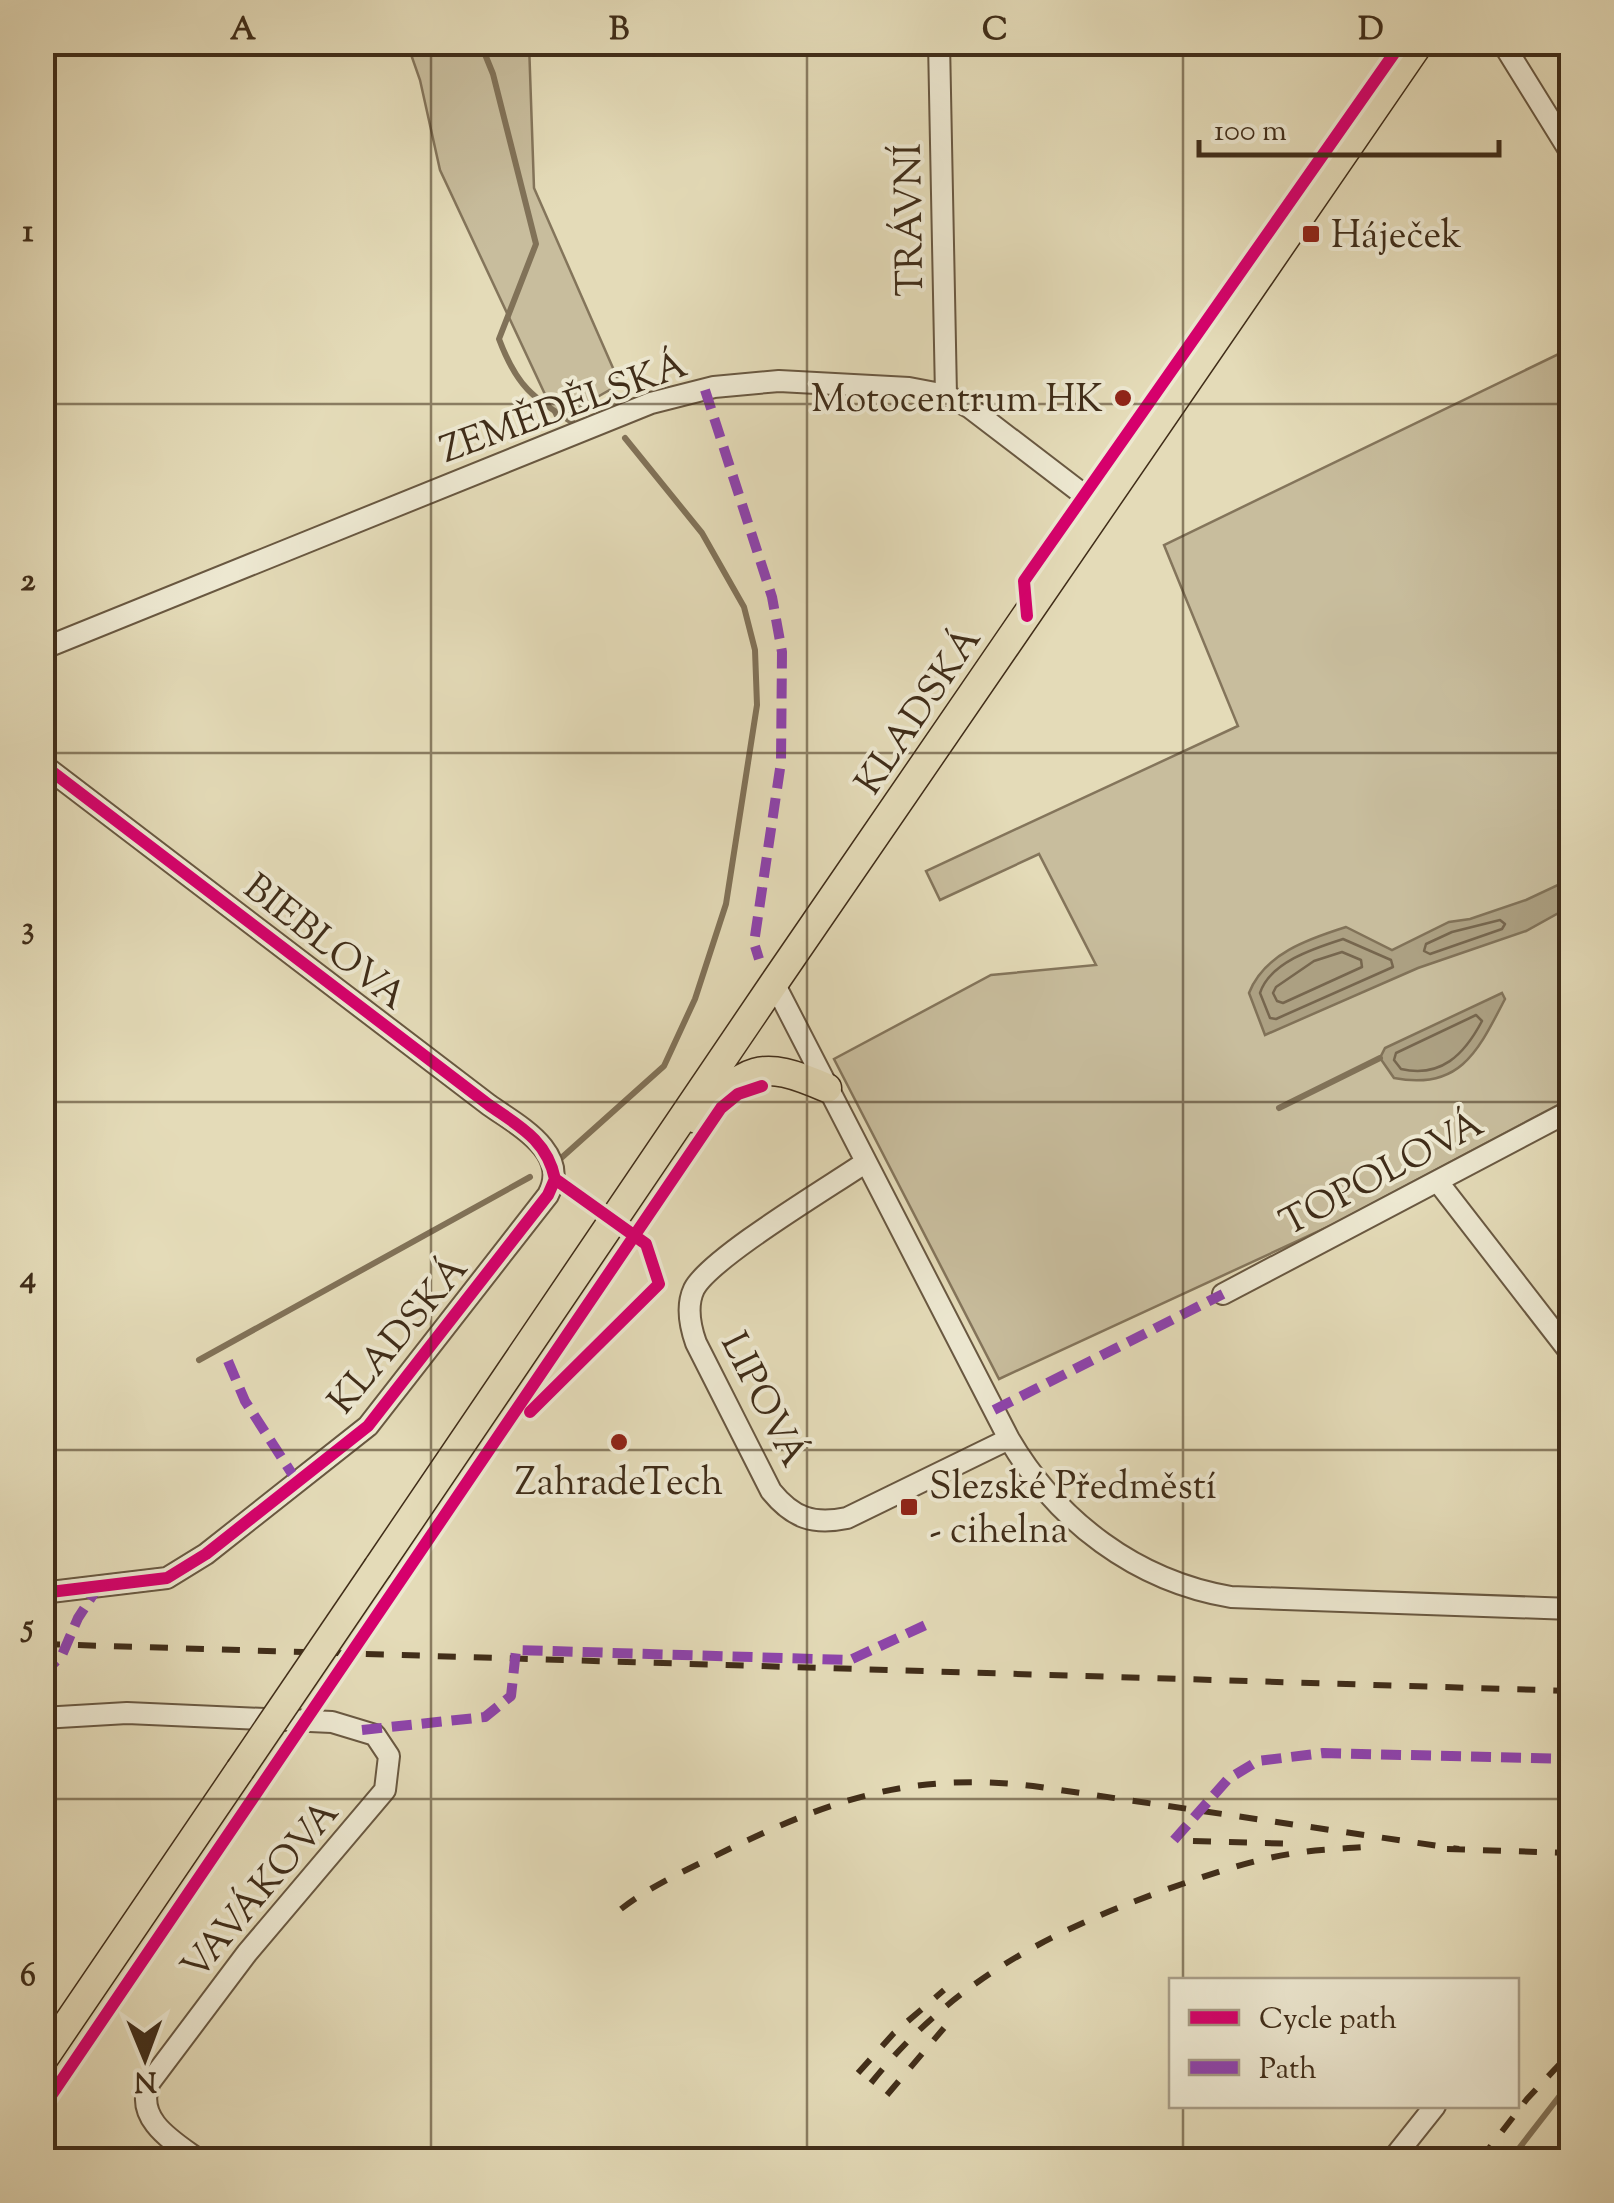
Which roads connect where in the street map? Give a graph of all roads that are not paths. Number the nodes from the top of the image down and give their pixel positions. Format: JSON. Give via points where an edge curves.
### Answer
{"nodes":[{"id":1,"x":939,"y":42,"type":"edge"},
{"id":2,"x":1420,"y":42,"type":"edge"},
{"id":3,"x":1502,"y":42,"type":"edge"},
{"id":4,"x":1572,"y":155,"type":"edge"},
{"id":5,"x":946,"y":396,"type":"junction"},
{"id":6,"x":1101,"y":508,"type":"junction"},
{"id":7,"x":42,"y":649,"type":"edge"},
{"id":8,"x":42,"y":764,"type":"edge"},
{"id":9,"x":774,"y":983,"type":"junction"},
{"id":10,"x":827,"y":1088,"type":"junction"},
{"id":11,"x":1572,"y":1110,"type":"edge"},
{"id":12,"x":866,"y":1162,"type":"junction"},
{"id":13,"x":647,"y":1170,"type":"junction"},
{"id":14,"x":554,"y":1179,"type":"joint"},
{"id":15,"x":1438,"y":1182,"type":"junction"},
{"id":16,"x":1223,"y":1294,"type":"dead end"},
{"id":17,"x":1572,"y":1355,"type":"edge"},
{"id":18,"x":1009,"y":1438,"type":"junction"},
{"id":19,"x":42,"y":1593,"type":"edge"},
{"id":20,"x":1572,"y":1609,"type":"edge"},
{"id":21,"x":42,"y":1718,"type":"edge"},
{"id":22,"x":42,"y":2061,"type":"edge"},
{"id":23,"x":1434,"y":2108,"type":"edge"},
{"id":24,"x":200,"y":2160,"type":"edge"},
{"id":25,"x":1392,"y":2160,"type":"edge"}],
"edges":[{"from":1,"to":5,"type":"street","name":"TRÁVNÍ"},
{"from":2,"to":6,"type":"main road","name":"KLADSKÁ"},
{"from":3,"to":4,"type":"street"},
{"from":5,"to":6,"type":"street","name":"ZEMĚDĚLSKÁ"},
{"from":5,"to":7,"type":"street","name":"ZEMĚDĚLSKÁ","via":[[780,381],[651,403]]},
{"from":6,"to":9,"type":"main road","name":"KLADSKÁ"},
{"from":8,"to":14,"type":"street","name":"BIEBLOVA","via":[[528,1131],[548,1157]]},
{"from":9,"to":10,"type":"street"},
{"from":9,"to":13,"type":"main road","name":"KLADSKÁ"},
{"from":10,"to":12,"type":"street"},
{"from":10,"to":13,"type":"main road","via":[[780,1070],[741,1076]]},
{"from":11,"to":15,"type":"street","name":"TOPOLOVÁ"},
{"from":12,"to":18,"type":"street"},
{"from":12,"to":18,"type":"street","name":"LIPOVÁ","via":[[715,1266],[690,1301],[696,1342],[771,1491],[803,1519],[830,1522]]},
{"from":13,"to":22,"type":"main road","name":"KLADSKÁ","bridge":true},
{"from":14,"to":19,"type":"street","name":"KLADSKÁ","via":[[368,1426],[167,1578]]},
{"from":15,"to":16,"type":"street","name":"TOPOLOVÁ"},
{"from":15,"to":17,"type":"street"},
{"from":18,"to":20,"type":"street","via":[[1048,1494],[1096,1540],[1192,1589],[1285,1601]]},
{"from":21,"to":24,"type":"street","name":"VAVÁKOVA","via":[[127,1712],[332,1722],[375,1735],[384,1745],[390,1767],[385,1790],[247,1953],[145,2092],[157,2127]]},
{"from":23,"to":25,"type":"street"}]}
